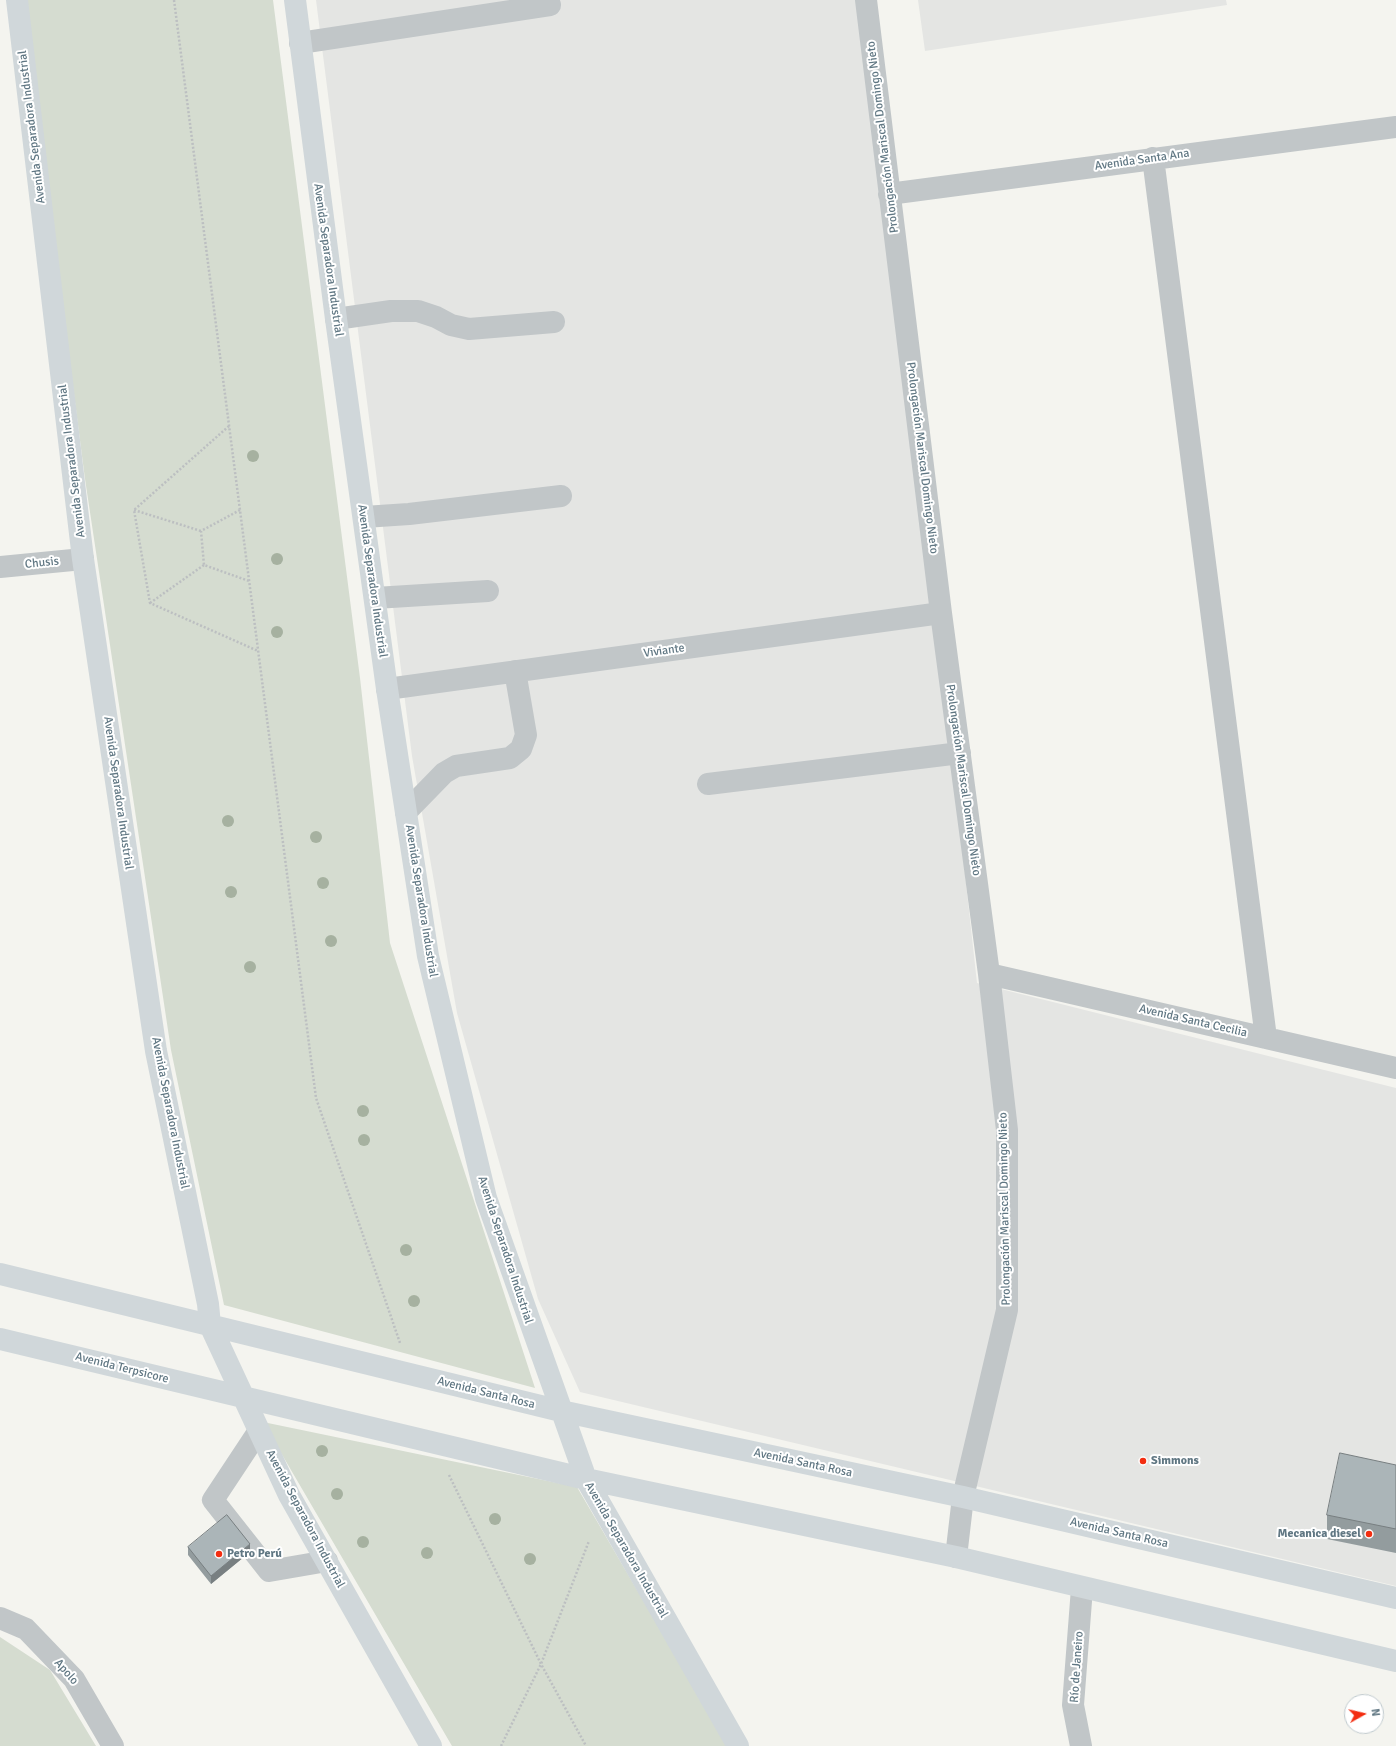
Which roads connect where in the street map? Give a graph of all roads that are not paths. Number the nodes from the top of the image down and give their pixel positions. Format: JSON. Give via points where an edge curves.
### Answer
{"nodes":[{"id":1,"x":17,"y":0,"type":"edge"},
{"id":2,"x":295,"y":0,"type":"edge"},
{"id":3,"x":866,"y":0,"type":"edge"},
{"id":4,"x":550,"y":5,"type":"dead end"},
{"id":5,"x":300,"y":43,"type":"junction"},
{"id":6,"x":1396,"y":127,"type":"edge"},
{"id":7,"x":1153,"y":158,"type":"junction"},
{"id":8,"x":889,"y":194,"type":"junction"},
{"id":9,"x":336,"y":319,"type":"junction"},
{"id":10,"x":554,"y":322,"type":"dead end"},
{"id":11,"x":561,"y":496,"type":"dead end"},
{"id":12,"x":364,"y":517,"type":"junction"},
{"id":13,"x":83,"y":559,"type":"junction"},
{"id":14,"x":0,"y":567,"type":"edge"},
{"id":15,"x":488,"y":591,"type":"dead end"},
{"id":16,"x":375,"y":598,"type":"junction"},
{"id":17,"x":941,"y":613,"type":"junction"},
{"id":18,"x":515,"y":671,"type":"junction"},
{"id":19,"x":387,"y":689,"type":"junction"},
{"id":20,"x":960,"y":753,"type":"junction"},
{"id":21,"x":708,"y":784,"type":"dead end"},
{"id":22,"x":406,"y":812,"type":"junction"},
{"id":23,"x":989,"y":974,"type":"junction"},
{"id":24,"x":1266,"y":1038,"type":"junction"},
{"id":25,"x":1396,"y":1068,"type":"edge"},
{"id":26,"x":0,"y":1274,"type":"edge"},
{"id":27,"x":210,"y":1325,"type":"junction"},
{"id":28,"x":0,"y":1338,"type":"edge"},
{"id":29,"x":243,"y":1397,"type":"junction"},
{"id":30,"x":561,"y":1411,"type":"junction"},
{"id":31,"x":258,"y":1432,"type":"junction"},
{"id":32,"x":586,"y":1479,"type":"junction"},
{"id":33,"x":963,"y":1497,"type":"junction"},
{"id":34,"x":956,"y":1557,"type":"junction"},
{"id":35,"x":327,"y":1561,"type":"junction"},
{"id":36,"x":1082,"y":1588,"type":"junction"},
{"id":37,"x":1396,"y":1598,"type":"edge"},
{"id":38,"x":0,"y":1618,"type":"edge"},
{"id":39,"x":1396,"y":1661,"type":"edge"},
{"id":40,"x":113,"y":1746,"type":"edge"},
{"id":41,"x":431,"y":1746,"type":"edge"},
{"id":42,"x":738,"y":1746,"type":"edge"},
{"id":43,"x":1081,"y":1746,"type":"edge"}],
"edges":[{"from":1,"to":13,"type":"main road","name":"Avenida Separadora Industrial"},
{"from":2,"to":5,"type":"main road","name":"Avenida Separadora Industrial"},
{"from":3,"to":8,"type":"street","name":"Prolongación Mariscal Domingo Nieto"},
{"from":4,"to":5,"type":"street"},
{"from":5,"to":9,"type":"main road","name":"Avenida Separadora Industrial"},
{"from":6,"to":7,"type":"street","name":"Avenida Santa Ana"},
{"from":7,"to":8,"type":"street","name":"Avenida Santa Ana"},
{"from":7,"to":24,"type":"street"},
{"from":8,"to":17,"type":"street","name":"Prolongación Mariscal Domingo Nieto"},
{"from":9,"to":10,"type":"street","via":[[418,311],[451,326],[469,329]]},
{"from":9,"to":12,"type":"main road","name":"Avenida Separadora Industrial"},
{"from":11,"to":12,"type":"street"},
{"from":12,"to":16,"type":"main road","name":"Avenida Separadora Industrial"},
{"from":13,"to":14,"type":"street","name":"Chusis"},
{"from":13,"to":27,"type":"main road","name":"Avenida Separadora Industrial","via":[[156,1051],[208,1304]]},
{"from":15,"to":16,"type":"street"},
{"from":16,"to":19,"type":"main road","name":"Avenida Separadora Industrial"},
{"from":17,"to":18,"type":"street","name":"Viviante"},
{"from":17,"to":20,"type":"street","name":"Prolongación Mariscal Domingo Nieto"},
{"from":18,"to":19,"type":"street","name":"Viviante"},
{"from":18,"to":22,"type":"street","via":[[526,735],[521,748],[510,758],[456,766],[444,773]]},
{"from":19,"to":22,"type":"main road","name":"Avenida Separadora Industrial"},
{"from":20,"to":21,"type":"street"},
{"from":20,"to":23,"type":"street","name":"Prolongación Mariscal Domingo Nieto"},
{"from":22,"to":30,"type":"main road","name":"Avenida Separadora Industrial","via":[[428,956],[486,1198]]},
{"from":23,"to":24,"type":"street","name":"Avenida Santa Cecilia"},
{"from":23,"to":33,"type":"street","name":"Prolongación Mariscal Domingo Nieto","via":[[1006,1130],[1007,1310]]},
{"from":24,"to":25,"type":"street","name":"Avenida Santa Cecilia"},
{"from":26,"to":27,"type":"main road"},
{"from":27,"to":29,"type":"main road","name":"Avenida Separadora Industrial"},
{"from":27,"to":30,"type":"main road","name":"Avenida Santa Rosa"},
{"from":28,"to":29,"type":"main road","name":"Avenida Terpsicore"},
{"from":29,"to":31,"type":"main road","name":"Avenida Separadora Industrial"},
{"from":29,"to":32,"type":"main road"},
{"from":30,"to":32,"type":"main road","name":"Avenida Separadora Industrial"},
{"from":30,"to":33,"type":"main road","name":"Avenida Santa Rosa"},
{"from":31,"to":35,"type":"main road","name":"Avenida Separadora Industrial","via":[[289,1495]]},
{"from":31,"to":35,"type":"street","via":[[213,1500],[269,1571]]},
{"from":32,"to":34,"type":"main road"},
{"from":32,"to":42,"type":"main road","name":"Avenida Separadora Industrial"},
{"from":33,"to":34,"type":"street","name":"Prolongación Mariscal Domingo Nieto"},
{"from":33,"to":37,"type":"main road","name":"Avenida Santa Rosa"},
{"from":34,"to":36,"type":"main road"},
{"from":35,"to":41,"type":"main road","name":"Avenida Separadora Industrial"},
{"from":36,"to":39,"type":"main road"},
{"from":36,"to":43,"type":"street","name":"Río de Janeiro","via":[[1073,1705]]},
{"from":38,"to":40,"type":"street","name":"Apolo","via":[[26,1630],[74,1679]]}]}
